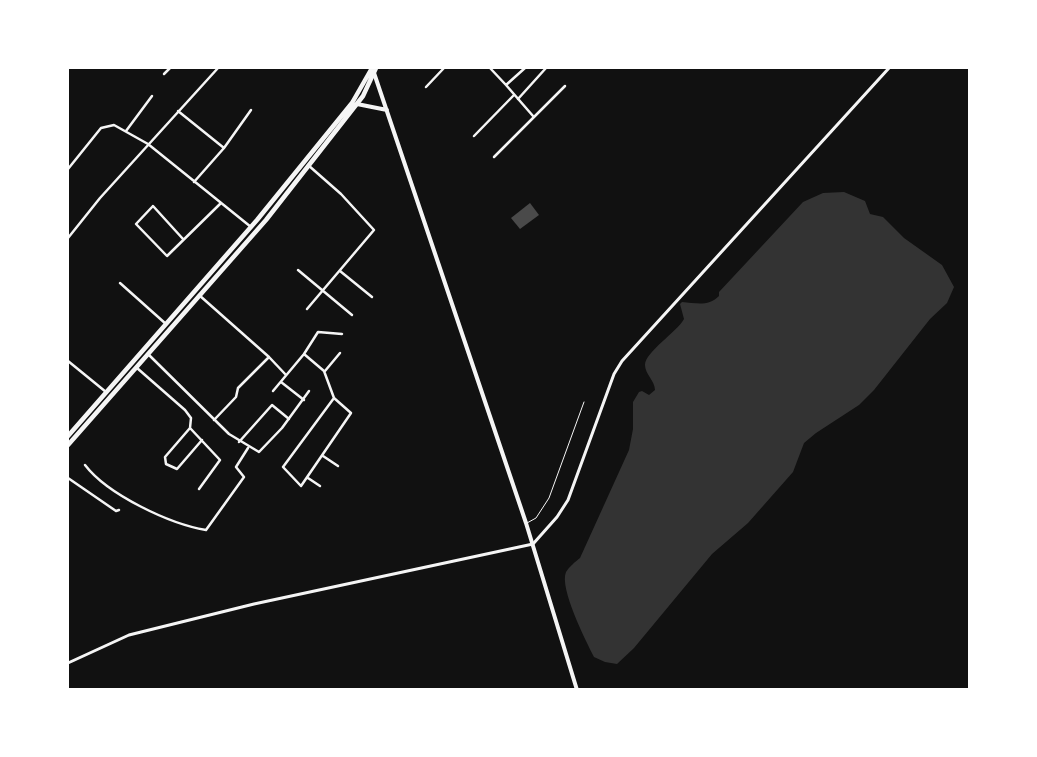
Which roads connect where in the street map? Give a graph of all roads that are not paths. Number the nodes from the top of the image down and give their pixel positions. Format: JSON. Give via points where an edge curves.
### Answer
{"nodes":[{"id":1,"x":170,"y":68,"type":"edge"},
{"id":2,"x":218,"y":68,"type":"edge"},
{"id":3,"x":444,"y":68,"type":"edge"},
{"id":4,"x":490,"y":68,"type":"edge"},
{"id":5,"x":525,"y":68,"type":"edge"},
{"id":6,"x":546,"y":68,"type":"edge"},
{"id":7,"x":889,"y":68,"type":"edge"},
{"id":8,"x":374,"y":69,"type":"edge"},
{"id":9,"x":164,"y":74,"type":"dead end"},
{"id":10,"x":506,"y":85,"type":"junction"},
{"id":11,"x":565,"y":86,"type":"dead end"},
{"id":12,"x":426,"y":87,"type":"dead end"},
{"id":13,"x":514,"y":95,"type":"junction"},
{"id":14,"x":152,"y":96,"type":"dead end"},
{"id":15,"x":518,"y":99,"type":"junction"},
{"id":16,"x":355,"y":104,"type":"junction"},
{"id":17,"x":178,"y":110,"type":"junction"},
{"id":18,"x":251,"y":110,"type":"dead end"},
{"id":19,"x":387,"y":110,"type":"junction"},
{"id":20,"x":533,"y":116,"type":"junction"},
{"id":21,"x":126,"y":131,"type":"junction"},
{"id":22,"x":474,"y":136,"type":"dead end"},
{"id":23,"x":148,"y":144,"type":"junction"},
{"id":24,"x":224,"y":148,"type":"junction"},
{"id":25,"x":494,"y":157,"type":"dead end"},
{"id":26,"x":308,"y":165,"type":"junction"},
{"id":27,"x":68,"y":169,"type":"edge"},
{"id":28,"x":194,"y":182,"type":"junction"},
{"id":29,"x":221,"y":202,"type":"junction"},
{"id":30,"x":251,"y":227,"type":"junction"},
{"id":31,"x":68,"y":238,"type":"edge"},
{"id":32,"x":183,"y":238,"type":"junction"},
{"id":33,"x":298,"y":270,"type":"dead end"},
{"id":34,"x":340,"y":271,"type":"junction"},
{"id":35,"x":120,"y":283,"type":"dead end"},
{"id":36,"x":323,"y":290,"type":"junction"},
{"id":37,"x":199,"y":295,"type":"junction"},
{"id":38,"x":372,"y":298,"type":"dead end"},
{"id":39,"x":307,"y":309,"type":"dead end"},
{"id":40,"x":352,"y":315,"type":"dead end"},
{"id":41,"x":166,"y":324,"type":"junction"},
{"id":42,"x":342,"y":334,"type":"dead end"},
{"id":43,"x":148,"y":353,"type":"junction"},
{"id":44,"x":340,"y":353,"type":"dead end"},
{"id":45,"x":304,"y":354,"type":"junction"},
{"id":46,"x":269,"y":357,"type":"junction"},
{"id":47,"x":68,"y":361,"type":"edge"},
{"id":48,"x":134,"y":365,"type":"junction"},
{"id":49,"x":324,"y":371,"type":"junction"},
{"id":50,"x":286,"y":374,"type":"junction"},
{"id":51,"x":281,"y":382,"type":"junction"},
{"id":52,"x":273,"y":391,"type":"dead end"},
{"id":53,"x":309,"y":391,"type":"dead end"},
{"id":54,"x":106,"y":392,"type":"junction"},
{"id":55,"x":334,"y":398,"type":"junction"},
{"id":56,"x":304,"y":400,"type":"junction"},
{"id":57,"x":584,"y":402,"type":"dead end"},
{"id":58,"x":289,"y":419,"type":"junction"},
{"id":59,"x":214,"y":420,"type":"junction"},
{"id":60,"x":190,"y":428,"type":"junction"},
{"id":61,"x":68,"y":436,"type":"edge"},
{"id":62,"x":202,"y":440,"type":"junction"},
{"id":63,"x":239,"y":442,"type":"junction"},
{"id":64,"x":68,"y":445,"type":"edge"},
{"id":65,"x":248,"y":448,"type":"junction"},
{"id":66,"x":323,"y":456,"type":"junction"},
{"id":67,"x":85,"y":466,"type":"dead end"},
{"id":68,"x":338,"y":466,"type":"dead end"},
{"id":69,"x":68,"y":478,"type":"edge"},
{"id":70,"x":308,"y":478,"type":"junction"},
{"id":71,"x":320,"y":486,"type":"dead end"},
{"id":72,"x":199,"y":489,"type":"dead end"},
{"id":73,"x":119,"y":510,"type":"dead end"},
{"id":74,"x":526,"y":523,"type":"junction"},
{"id":75,"x":533,"y":544,"type":"junction"},
{"id":76,"x":68,"y":663,"type":"edge"},
{"id":77,"x":576,"y":690,"type":"edge"}],
"edges":[{"from":1,"to":9,"type":"street"},
{"from":2,"to":17,"type":"street"},
{"from":3,"to":12,"type":"street"},
{"from":4,"to":10,"type":"street"},
{"from":5,"to":10,"type":"street"},
{"from":6,"to":15,"type":"street"},
{"from":7,"to":75,"type":"street","via":[[622,361],[614,374],[568,500]]},
{"from":8,"to":16,"type":"highway"},
{"from":8,"to":19,"type":"main road"},
{"from":10,"to":13,"type":"street"},
{"from":11,"to":20,"type":"street"},
{"from":13,"to":15,"type":"street"},
{"from":13,"to":22,"type":"street"},
{"from":14,"to":21,"type":"street"},
{"from":15,"to":20,"type":"street"},
{"from":16,"to":19,"type":"main road"},
{"from":16,"to":26,"type":"highway"},
{"from":16,"to":30,"type":"highway"},
{"from":17,"to":23,"type":"street"},
{"from":17,"to":24,"type":"street"},
{"from":18,"to":24,"type":"street"},
{"from":19,"to":74,"type":"main road"},
{"from":20,"to":25,"type":"street"},
{"from":21,"to":23,"type":"street"},
{"from":21,"to":27,"type":"street","via":[[114,125],[104,126]]},
{"from":23,"to":28,"type":"street"},
{"from":23,"to":31,"type":"street"},
{"from":24,"to":28,"type":"street"},
{"from":26,"to":34,"type":"street","via":[[374,230]]},
{"from":26,"to":37,"type":"highway","via":[[266,220]]},
{"from":28,"to":29,"type":"street"},
{"from":29,"to":30,"type":"street"},
{"from":29,"to":32,"type":"street","via":[[186,240]]},
{"from":30,"to":41,"type":"highway"},
{"from":32,"to":32,"type":"street","via":[[153,206],[136,224],[167,256]]},
{"from":33,"to":36,"type":"street"},
{"from":34,"to":36,"type":"street"},
{"from":34,"to":38,"type":"street"},
{"from":35,"to":41,"type":"street"},
{"from":36,"to":39,"type":"street"},
{"from":36,"to":40,"type":"street"},
{"from":37,"to":43,"type":"highway"},
{"from":37,"to":46,"type":"street"},
{"from":41,"to":48,"type":"highway"},
{"from":42,"to":45,"type":"street","via":[[319,331]]},
{"from":43,"to":48,"type":"highway"},
{"from":43,"to":59,"type":"street"},
{"from":44,"to":49,"type":"street"},
{"from":45,"to":49,"type":"street"},
{"from":45,"to":50,"type":"street"},
{"from":46,"to":50,"type":"street"},
{"from":46,"to":59,"type":"street","via":[[238,388],[237,396]]},
{"from":47,"to":54,"type":"street"},
{"from":48,"to":54,"type":"highway"},
{"from":48,"to":60,"type":"street","via":[[185,410],[191,418]]},
{"from":48,"to":64,"type":"highway"},
{"from":49,"to":55,"type":"street"},
{"from":50,"to":51,"type":"street"},
{"from":51,"to":52,"type":"street"},
{"from":51,"to":56,"type":"street"},
{"from":53,"to":56,"type":"street"},
{"from":54,"to":61,"type":"highway"},
{"from":55,"to":66,"type":"street","via":[[351,413]]},
{"from":55,"to":70,"type":"street","via":[[282,468],[301,486]]},
{"from":56,"to":58,"type":"street"},
{"from":57,"to":74,"type":"lane","via":[[542,511]]},
{"from":58,"to":63,"type":"street","via":[[272,405]]},
{"from":58,"to":65,"type":"street","via":[[260,452]]},
{"from":59,"to":63,"type":"street"},
{"from":60,"to":62,"type":"street"},
{"from":60,"to":62,"type":"street","via":[[165,457],[166,464],[177,469]]},
{"from":62,"to":72,"type":"street","via":[[220,460]]},
{"from":63,"to":65,"type":"street"},
{"from":65,"to":67,"type":"street","via":[[236,467],[244,477],[206,530],[159,515],[117,493]]},
{"from":66,"to":68,"type":"street"},
{"from":66,"to":70,"type":"street"},
{"from":69,"to":73,"type":"street"},
{"from":70,"to":71,"type":"street"},
{"from":74,"to":75,"type":"main road"},
{"from":75,"to":76,"type":"street","via":[[254,604],[129,635]]},
{"from":75,"to":77,"type":"main road"}]}
